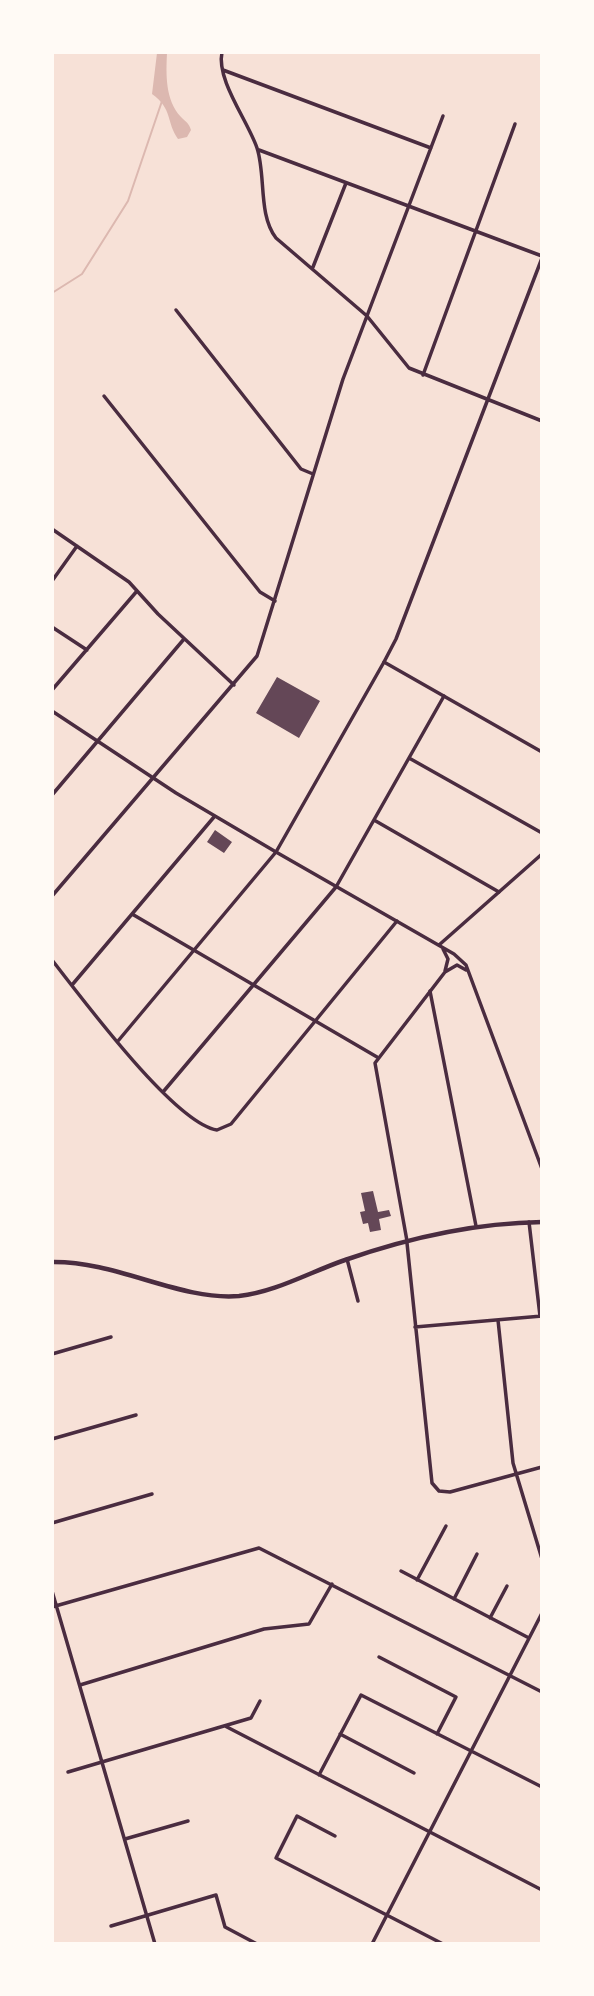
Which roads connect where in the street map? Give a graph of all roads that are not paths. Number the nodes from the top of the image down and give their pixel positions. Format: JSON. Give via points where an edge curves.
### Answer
{"nodes":[{"id":1,"x":222,"y":52,"type":"edge"},
{"id":2,"x":221,"y":70,"type":"junction"},
{"id":3,"x":443,"y":116,"type":"dead end"},
{"id":4,"x":515,"y":124,"type":"dead end"},
{"id":5,"x":430,"y":148,"type":"junction"},
{"id":6,"x":257,"y":149,"type":"junction"},
{"id":7,"x":346,"y":183,"type":"junction"},
{"id":8,"x":408,"y":206,"type":"junction"},
{"id":9,"x":475,"y":231,"type":"junction"},
{"id":10,"x":541,"y":257,"type":"edge"},
{"id":11,"x":313,"y":267,"type":"junction"},
{"id":12,"x":176,"y":310,"type":"dead end"},
{"id":13,"x":367,"y":316,"type":"junction"},
{"id":14,"x":422,"y":375,"type":"junction"},
{"id":15,"x":104,"y":396,"type":"dead end"},
{"id":16,"x":487,"y":400,"type":"junction"},
{"id":17,"x":541,"y":421,"type":"edge"},
{"id":18,"x":313,"y":474,"type":"junction"},
{"id":19,"x":52,"y":529,"type":"edge"},
{"id":20,"x":77,"y":546,"type":"junction"},
{"id":21,"x":52,"y":581,"type":"edge"},
{"id":22,"x":137,"y":591,"type":"junction"},
{"id":23,"x":275,"y":601,"type":"junction"},
{"id":24,"x":52,"y":627,"type":"edge"},
{"id":25,"x":184,"y":639,"type":"junction"},
{"id":26,"x":86,"y":650,"type":"junction"},
{"id":27,"x":384,"y":662,"type":"junction"},
{"id":28,"x":234,"y":685,"type":"junction"},
{"id":29,"x":52,"y":690,"type":"edge"},
{"id":30,"x":444,"y":696,"type":"junction"},
{"id":31,"x":52,"y":711,"type":"edge"},
{"id":32,"x":98,"y":741,"type":"junction"},
{"id":33,"x":541,"y":752,"type":"edge"},
{"id":34,"x":409,"y":758,"type":"junction"},
{"id":35,"x":154,"y":779,"type":"junction"},
{"id":36,"x":52,"y":795,"type":"edge"},
{"id":37,"x":215,"y":817,"type":"junction"},
{"id":38,"x":374,"y":820,"type":"junction"},
{"id":39,"x":541,"y":834,"type":"edge"},
{"id":40,"x":276,"y":852,"type":"junction"},
{"id":41,"x":541,"y":854,"type":"edge"},
{"id":42,"x":336,"y":887,"type":"junction"},
{"id":43,"x":499,"y":892,"type":"junction"},
{"id":44,"x":52,"y":896,"type":"edge"},
{"id":45,"x":132,"y":914,"type":"junction"},
{"id":46,"x":397,"y":921,"type":"junction"},
{"id":47,"x":439,"y":945,"type":"junction"},
{"id":48,"x":194,"y":950,"type":"junction"},
{"id":49,"x":52,"y":960,"type":"edge"},
{"id":50,"x":445,"y":972,"type":"junction"},
{"id":51,"x":470,"y":974,"type":"junction"},
{"id":52,"x":72,"y":985,"type":"junction"},
{"id":53,"x":253,"y":985,"type":"junction"},
{"id":54,"x":430,"y":991,"type":"junction"},
{"id":55,"x":315,"y":1021,"type":"junction"},
{"id":56,"x":118,"y":1041,"type":"junction"},
{"id":57,"x":377,"y":1057,"type":"junction"},
{"id":58,"x":163,"y":1092,"type":"junction"},
{"id":59,"x":541,"y":1169,"type":"edge"},
{"id":60,"x":529,"y":1222,"type":"junction"},
{"id":61,"x":541,"y":1222,"type":"edge"},
{"id":62,"x":476,"y":1226,"type":"junction"},
{"id":63,"x":407,"y":1243,"type":"junction"},
{"id":64,"x":347,"y":1259,"type":"junction"},
{"id":65,"x":52,"y":1262,"type":"edge"},
{"id":66,"x":358,"y":1301,"type":"dead end"},
{"id":67,"x":540,"y":1316,"type":"edge"},
{"id":68,"x":498,"y":1320,"type":"junction"},
{"id":69,"x":415,"y":1327,"type":"junction"},
{"id":70,"x":111,"y":1337,"type":"dead end"},
{"id":71,"x":52,"y":1354,"type":"edge"},
{"id":72,"x":136,"y":1415,"type":"dead end"},
{"id":73,"x":52,"y":1439,"type":"edge"},
{"id":74,"x":541,"y":1467,"type":"edge"},
{"id":75,"x":516,"y":1474,"type":"junction"},
{"id":76,"x":152,"y":1494,"type":"dead end"},
{"id":77,"x":52,"y":1523,"type":"edge"},
{"id":78,"x":446,"y":1526,"type":"dead end"},
{"id":79,"x":477,"y":1554,"type":"dead end"},
{"id":80,"x":541,"y":1559,"type":"edge"},
{"id":81,"x":401,"y":1572,"type":"dead end"},
{"id":82,"x":417,"y":1580,"type":"junction"},
{"id":83,"x":332,"y":1584,"type":"junction"},
{"id":84,"x":507,"y":1586,"type":"dead end"},
{"id":85,"x":52,"y":1591,"type":"edge"},
{"id":86,"x":454,"y":1599,"type":"junction"},
{"id":87,"x":55,"y":1606,"type":"edge"},
{"id":88,"x":541,"y":1613,"type":"edge"},
{"id":89,"x":490,"y":1618,"type":"junction"},
{"id":90,"x":529,"y":1638,"type":"junction"},
{"id":91,"x":379,"y":1657,"type":"dead end"},
{"id":92,"x":509,"y":1676,"type":"junction"},
{"id":93,"x":80,"y":1685,"type":"junction"},
{"id":94,"x":541,"y":1692,"type":"edge"},
{"id":95,"x":260,"y":1701,"type":"dead end"},
{"id":96,"x":225,"y":1726,"type":"junction"},
{"id":97,"x":340,"y":1734,"type":"junction"},
{"id":98,"x":437,"y":1734,"type":"junction"},
{"id":99,"x":471,"y":1751,"type":"junction"},
{"id":100,"x":102,"y":1762,"type":"junction"},
{"id":101,"x":68,"y":1772,"type":"dead end"},
{"id":102,"x":414,"y":1773,"type":"dead end"},
{"id":103,"x":319,"y":1774,"type":"junction"},
{"id":104,"x":541,"y":1787,"type":"edge"},
{"id":105,"x":188,"y":1821,"type":"dead end"},
{"id":106,"x":429,"y":1832,"type":"junction"},
{"id":107,"x":335,"y":1836,"type":"dead end"},
{"id":108,"x":125,"y":1839,"type":"junction"},
{"id":109,"x":541,"y":1890,"type":"edge"},
{"id":110,"x":387,"y":1914,"type":"junction"},
{"id":111,"x":147,"y":1915,"type":"junction"},
{"id":112,"x":111,"y":1926,"type":"dead end"},
{"id":113,"x":155,"y":1944,"type":"edge"},
{"id":114,"x":257,"y":1944,"type":"edge"},
{"id":115,"x":372,"y":1944,"type":"edge"},
{"id":116,"x":443,"y":1944,"type":"edge"}],
"edges":[{"from":1,"to":2,"type":"street"},
{"from":2,"to":5,"type":"street"},
{"from":2,"to":6,"type":"street"},
{"from":3,"to":5,"type":"street"},
{"from":4,"to":9,"type":"street"},
{"from":5,"to":8,"type":"street"},
{"from":6,"to":7,"type":"street"},
{"from":6,"to":11,"type":"street","via":[[271,229]]},
{"from":7,"to":8,"type":"street"},
{"from":7,"to":11,"type":"street"},
{"from":8,"to":9,"type":"street"},
{"from":8,"to":13,"type":"street"},
{"from":9,"to":10,"type":"street"},
{"from":9,"to":14,"type":"street"},
{"from":10,"to":16,"type":"street"},
{"from":11,"to":13,"type":"street"},
{"from":12,"to":18,"type":"street","via":[[301,470]]},
{"from":13,"to":14,"type":"street","via":[[403,362]]},
{"from":13,"to":18,"type":"street"},
{"from":14,"to":16,"type":"street"},
{"from":15,"to":23,"type":"street","via":[[260,592]]},
{"from":16,"to":17,"type":"street"},
{"from":16,"to":27,"type":"street"},
{"from":18,"to":23,"type":"street"},
{"from":19,"to":20,"type":"street"},
{"from":20,"to":21,"type":"street"},
{"from":20,"to":22,"type":"street"},
{"from":22,"to":25,"type":"street"},
{"from":22,"to":26,"type":"street"},
{"from":23,"to":28,"type":"street","via":[[257,656]]},
{"from":24,"to":26,"type":"street"},
{"from":25,"to":28,"type":"street"},
{"from":25,"to":32,"type":"street"},
{"from":26,"to":29,"type":"street"},
{"from":27,"to":30,"type":"street"},
{"from":27,"to":40,"type":"street"},
{"from":28,"to":35,"type":"street"},
{"from":30,"to":33,"type":"street"},
{"from":30,"to":34,"type":"street"},
{"from":31,"to":32,"type":"street"},
{"from":32,"to":35,"type":"street"},
{"from":32,"to":36,"type":"street"},
{"from":34,"to":38,"type":"street"},
{"from":34,"to":39,"type":"street"},
{"from":35,"to":37,"type":"street"},
{"from":35,"to":44,"type":"street"},
{"from":37,"to":40,"type":"street"},
{"from":37,"to":45,"type":"street"},
{"from":38,"to":42,"type":"street"},
{"from":38,"to":43,"type":"street"},
{"from":40,"to":42,"type":"street"},
{"from":40,"to":48,"type":"street"},
{"from":41,"to":43,"type":"street"},
{"from":42,"to":46,"type":"street"},
{"from":42,"to":53,"type":"street"},
{"from":43,"to":47,"type":"street"},
{"from":45,"to":48,"type":"street"},
{"from":45,"to":52,"type":"street"},
{"from":46,"to":47,"type":"street"},
{"from":46,"to":55,"type":"street"},
{"from":47,"to":50,"type":"street","via":[[447,956]]},
{"from":47,"to":51,"type":"street","via":[[460,958]]},
{"from":48,"to":53,"type":"street"},
{"from":48,"to":56,"type":"street"},
{"from":49,"to":52,"type":"street"},
{"from":50,"to":51,"type":"street","via":[[457,965]]},
{"from":50,"to":54,"type":"street"},
{"from":51,"to":59,"type":"street"},
{"from":52,"to":56,"type":"street"},
{"from":53,"to":55,"type":"street"},
{"from":53,"to":58,"type":"street"},
{"from":54,"to":57,"type":"street"},
{"from":54,"to":62,"type":"street"},
{"from":55,"to":57,"type":"street"},
{"from":55,"to":58,"type":"street","via":[[231,1124],[217,1130],[200,1123]]},
{"from":56,"to":58,"type":"street"},
{"from":57,"to":63,"type":"street","via":[[376,1079]]},
{"from":60,"to":61,"type":"main road"},
{"from":60,"to":62,"type":"main road"},
{"from":60,"to":67,"type":"street"},
{"from":62,"to":63,"type":"main road"},
{"from":63,"to":64,"type":"main road"},
{"from":63,"to":69,"type":"street"},
{"from":64,"to":65,"type":"main road","via":[[262,1292],[228,1296],[96,1265]]},
{"from":64,"to":66,"type":"street"},
{"from":67,"to":68,"type":"street"},
{"from":68,"to":69,"type":"street"},
{"from":68,"to":75,"type":"street"},
{"from":69,"to":75,"type":"street","via":[[429,1470],[435,1488],[450,1492]]},
{"from":70,"to":71,"type":"street"},
{"from":72,"to":73,"type":"street"},
{"from":74,"to":75,"type":"street"},
{"from":75,"to":80,"type":"street"},
{"from":76,"to":77,"type":"street"},
{"from":78,"to":82,"type":"street"},
{"from":79,"to":86,"type":"street"},
{"from":81,"to":82,"type":"street"},
{"from":82,"to":86,"type":"street"},
{"from":83,"to":87,"type":"street","via":[[259,1548]]},
{"from":83,"to":92,"type":"street"},
{"from":83,"to":93,"type":"street","via":[[309,1624],[264,1629]]},
{"from":84,"to":89,"type":"street"},
{"from":85,"to":87,"type":"street"},
{"from":86,"to":89,"type":"street"},
{"from":87,"to":93,"type":"street"},
{"from":88,"to":90,"type":"street"},
{"from":89,"to":90,"type":"street"},
{"from":90,"to":92,"type":"street"},
{"from":91,"to":98,"type":"street","via":[[456,1697]]},
{"from":92,"to":94,"type":"street"},
{"from":92,"to":99,"type":"street"},
{"from":93,"to":100,"type":"street"},
{"from":95,"to":96,"type":"street","via":[[251,1718]]},
{"from":96,"to":100,"type":"street"},
{"from":96,"to":103,"type":"street"},
{"from":97,"to":98,"type":"street","via":[[361,1695]]},
{"from":97,"to":102,"type":"street"},
{"from":97,"to":103,"type":"street"},
{"from":98,"to":99,"type":"street"},
{"from":99,"to":104,"type":"street"},
{"from":99,"to":106,"type":"street"},
{"from":100,"to":101,"type":"street"},
{"from":100,"to":108,"type":"street"},
{"from":103,"to":106,"type":"street"},
{"from":105,"to":108,"type":"street"},
{"from":106,"to":109,"type":"street"},
{"from":106,"to":110,"type":"street"},
{"from":107,"to":110,"type":"street","via":[[297,1816],[276,1858]]},
{"from":108,"to":111,"type":"street"},
{"from":110,"to":115,"type":"street"},
{"from":110,"to":116,"type":"street"},
{"from":111,"to":112,"type":"street"},
{"from":111,"to":113,"type":"street"},
{"from":111,"to":114,"type":"street","via":[[216,1895],[225,1927]]}]}
